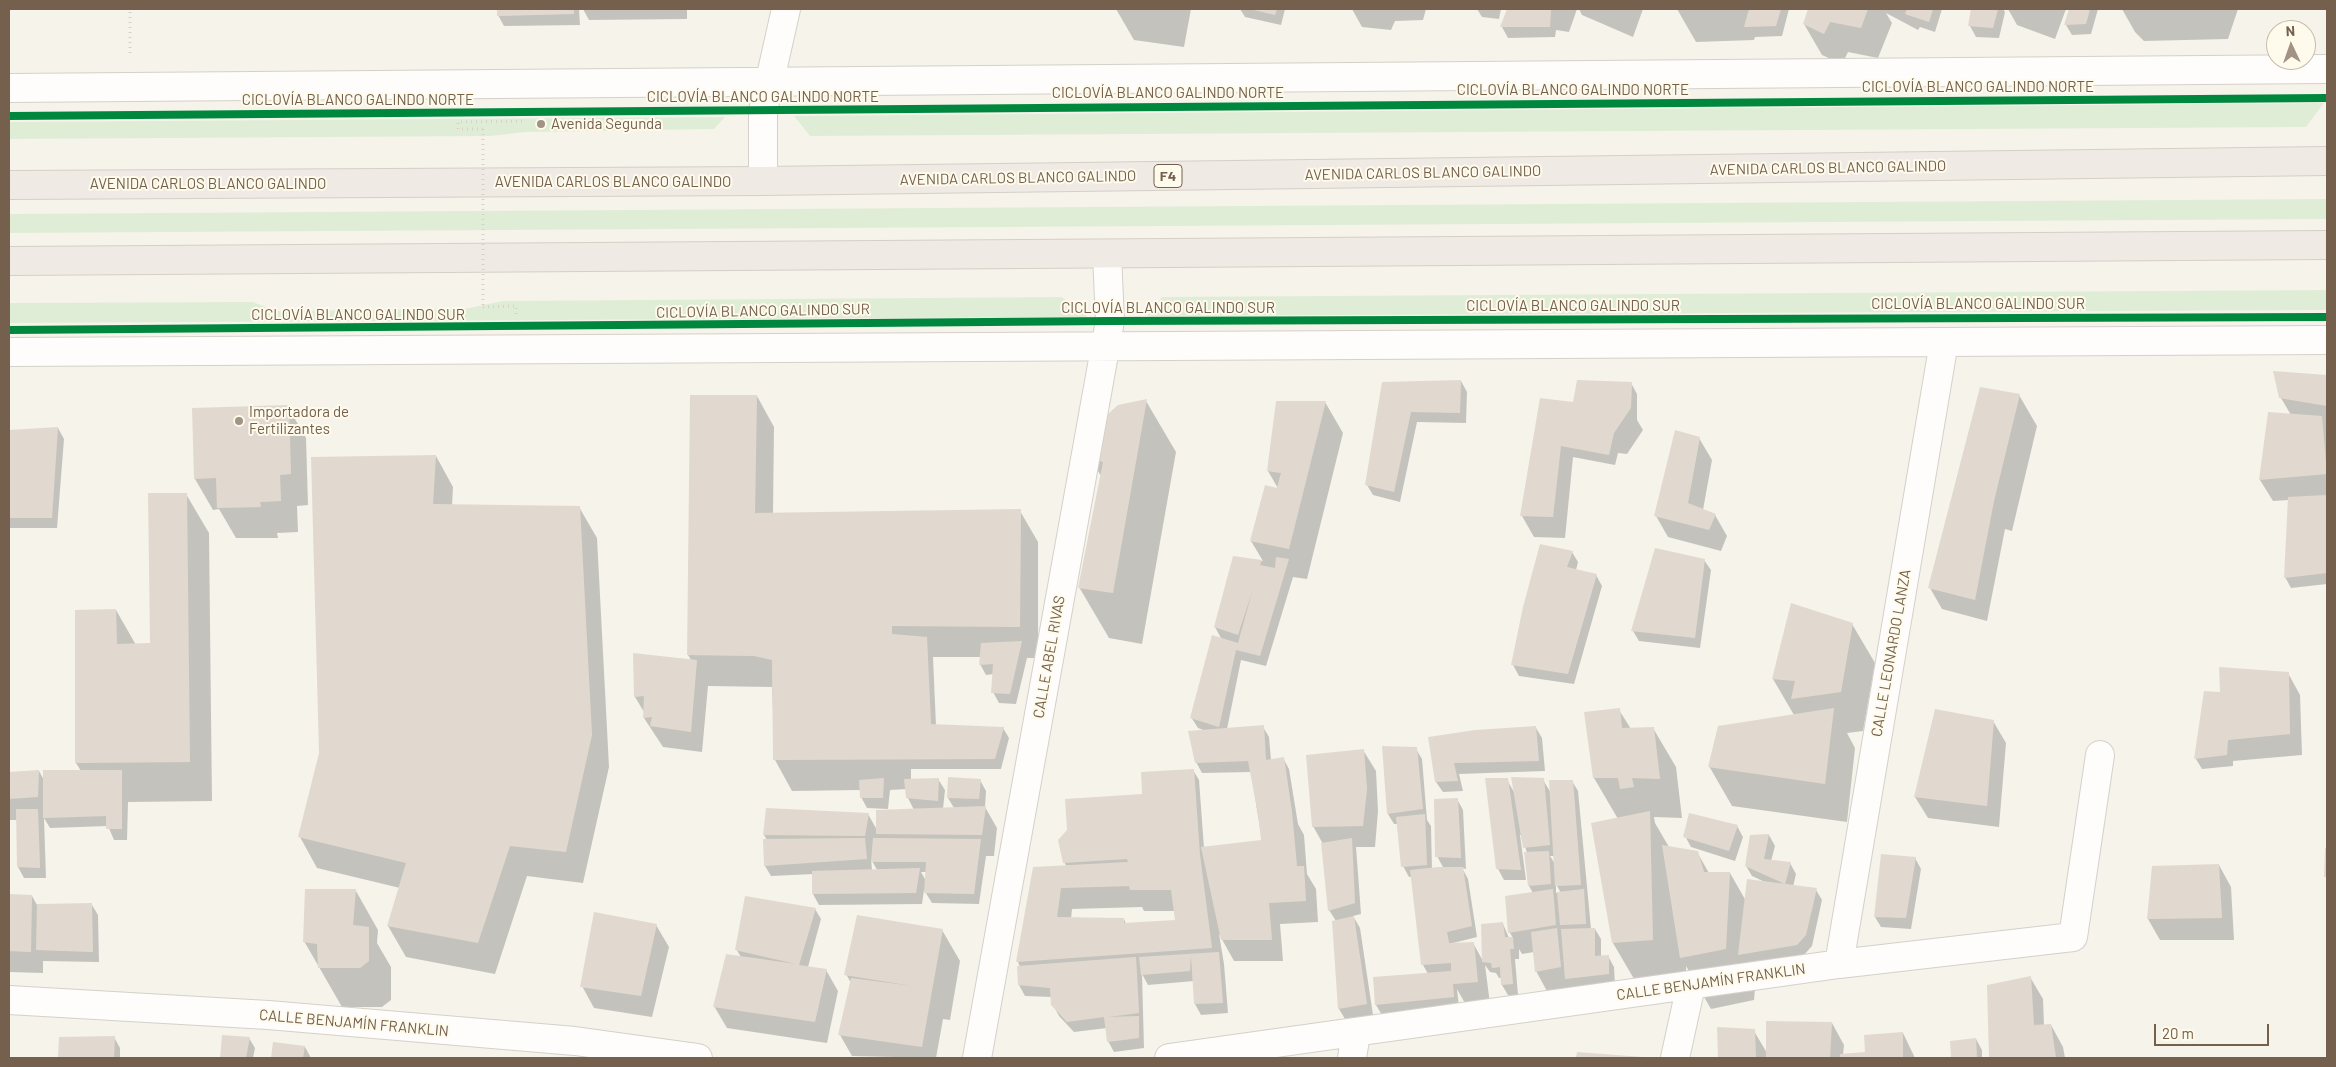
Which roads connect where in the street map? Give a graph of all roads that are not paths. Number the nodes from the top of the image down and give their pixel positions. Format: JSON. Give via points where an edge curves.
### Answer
{"nodes":[{"id":1,"x":786,"y":9,"type":"edge"},
{"id":2,"x":2327,"y":69,"type":"edge"},
{"id":3,"x":769,"y":81,"type":"junction"},
{"id":4,"x":9,"y":88,"type":"edge"},
{"id":5,"x":2327,"y":161,"type":"edge"},
{"id":6,"x":763,"y":181,"type":"junction"},
{"id":7,"x":9,"y":185,"type":"edge"},
{"id":8,"x":2327,"y":245,"type":"edge"},
{"id":9,"x":1107,"y":255,"type":"junction"},
{"id":10,"x":9,"y":261,"type":"edge"},
{"id":11,"x":2327,"y":340,"type":"edge"},
{"id":12,"x":1944,"y":342,"type":"junction"},
{"id":13,"x":1105,"y":347,"type":"junction"},
{"id":14,"x":9,"y":352,"type":"edge"},
{"id":15,"x":2100,"y":755,"type":"dead end"},
{"id":16,"x":1839,"y":964,"type":"junction"},
{"id":17,"x":1691,"y":985,"type":"junction"},
{"id":18,"x":9,"y":1000,"type":"edge"},
{"id":19,"x":1354,"y":1046,"type":"edge"},
{"id":20,"x":698,"y":1058,"type":"edge"},
{"id":21,"x":977,"y":1058,"type":"edge"},
{"id":22,"x":1168,"y":1058,"type":"edge"},
{"id":23,"x":1675,"y":1058,"type":"edge"}],
"edges":[{"from":1,"to":3,"type":"street"},
{"from":2,"to":3,"type":"street"},
{"from":3,"to":4,"type":"street"},
{"from":3,"to":6,"type":"street","via":[[763,111]]},
{"from":5,"to":6,"type":"highway","name":"AVENIDA CARLOS BLANCO GALINDO","number":"F4"},
{"from":6,"to":7,"type":"highway","name":"AVENIDA CARLOS BLANCO GALINDO","number":"F4"},
{"from":8,"to":9,"type":"highway"},
{"from":9,"to":10,"type":"highway"},
{"from":9,"to":13,"type":"street","name":"CALLE ABEL RIVAS","via":[[1110,321]]},
{"from":11,"to":12,"type":"street"},
{"from":12,"to":13,"type":"street"},
{"from":12,"to":16,"type":"street","name":"CALLE LEONARDO LANZA"},
{"from":13,"to":14,"type":"street"},
{"from":13,"to":21,"type":"street","name":"CALLE ABEL RIVAS"},
{"from":15,"to":16,"type":"street","name":"CALLE BENJAMÍN FRANKLIN","via":[[2073,937]]},
{"from":16,"to":17,"type":"street","name":"CALLE BENJAMÍN FRANKLIN"},
{"from":17,"to":19,"type":"street","name":"CALLE BENJAMÍN FRANKLIN"},
{"from":17,"to":23,"type":"street"},
{"from":18,"to":20,"type":"street","name":"CALLE BENJAMÍN FRANKLIN","via":[[268,1015],[575,1041]]},
{"from":19,"to":22,"type":"street","name":"CALLE BENJAMÍN FRANKLIN"}]}
